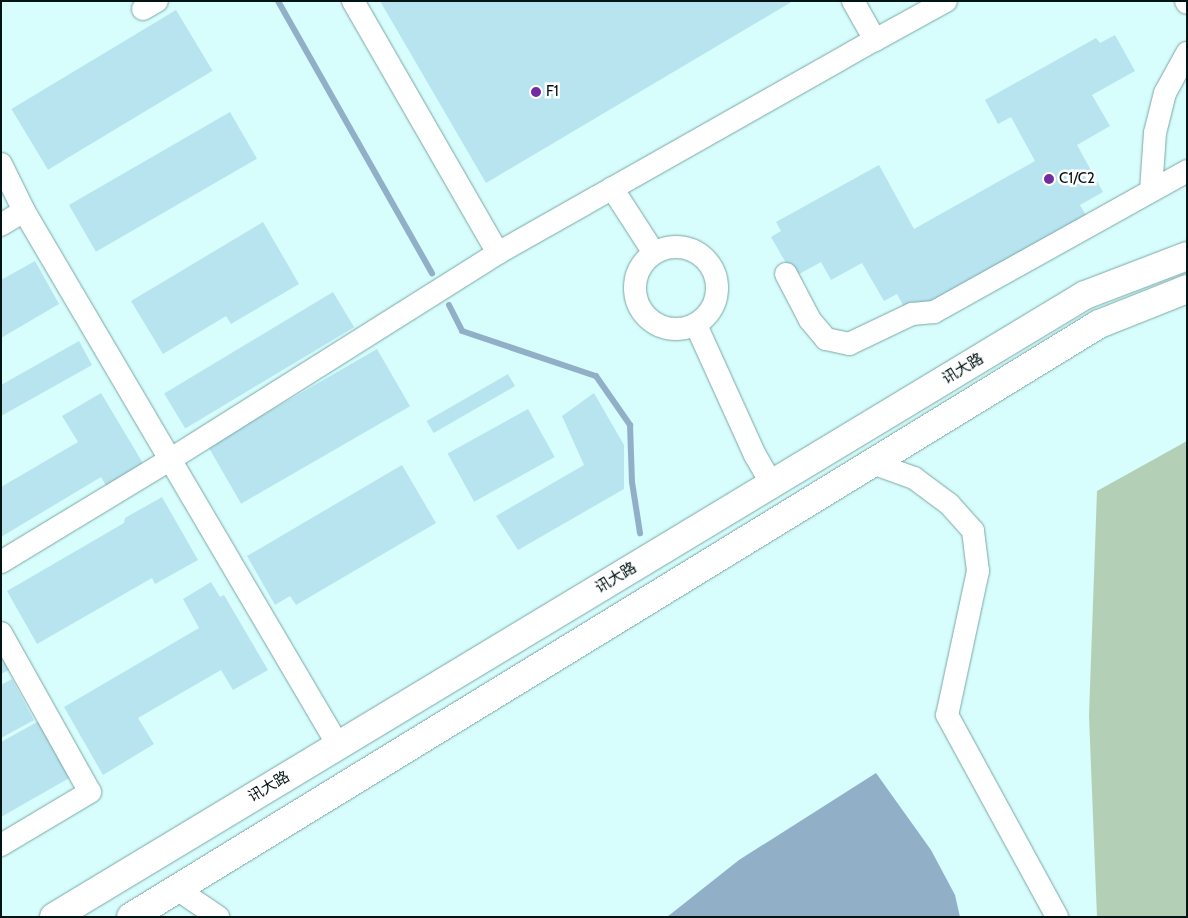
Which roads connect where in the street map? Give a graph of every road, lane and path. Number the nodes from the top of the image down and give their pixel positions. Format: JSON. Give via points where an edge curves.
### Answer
{"nodes":[{"id":1,"x":353,"y":1,"type":"edge"},
{"id":2,"x":852,"y":1,"type":"edge"},
{"id":3,"x":946,"y":1,"type":"edge"},
{"id":4,"x":875,"y":40,"type":"junction"},
{"id":5,"x":1187,"y":53,"type":"edge"},
{"id":6,"x":1,"y":164,"type":"edge"},
{"id":7,"x":1187,"y":171,"type":"edge"},
{"id":8,"x":612,"y":188,"type":"junction"},
{"id":9,"x":1151,"y":191,"type":"junction"},
{"id":10,"x":24,"y":211,"type":"junction"},
{"id":11,"x":1,"y":225,"type":"edge"},
{"id":12,"x":498,"y":253,"type":"junction"},
{"id":13,"x":654,"y":253,"type":"junction"},
{"id":14,"x":1187,"y":256,"type":"edge"},
{"id":15,"x":786,"y":274,"type":"dead end"},
{"id":16,"x":1187,"y":289,"type":"edge"},
{"id":17,"x":696,"y":325,"type":"junction"},
{"id":18,"x":171,"y":459,"type":"junction"},
{"id":19,"x":872,"y":463,"type":"junction"},
{"id":20,"x":772,"y":484,"type":"junction"},
{"id":21,"x":1,"y":562,"type":"edge"},
{"id":22,"x":1,"y":633,"type":"edge"},
{"id":23,"x":338,"y":745,"type":"junction"},
{"id":24,"x":1,"y":845,"type":"edge"},
{"id":25,"x":177,"y":889,"type":"junction"},
{"id":26,"x":54,"y":917,"type":"edge"},
{"id":27,"x":131,"y":917,"type":"edge"},
{"id":28,"x":218,"y":917,"type":"edge"},
{"id":29,"x":1056,"y":917,"type":"edge"}],
"edges":[{"from":1,"to":12,"type":"street"},
{"from":2,"to":4,"type":"street"},
{"from":3,"to":4,"type":"street"},
{"from":4,"to":8,"type":"street"},
{"from":5,"to":9,"type":"street","via":[[1165,93],[1155,133]]},
{"from":6,"to":10,"type":"street"},
{"from":7,"to":9,"type":"street"},
{"from":8,"to":12,"type":"street"},
{"from":8,"to":13,"type":"street"},
{"from":9,"to":15,"type":"street","via":[[934,312],[912,314],[849,344],[826,339],[810,320]]},
{"from":10,"to":11,"type":"street"},
{"from":10,"to":18,"type":"street"},
{"from":12,"to":18,"type":"street"},
{"from":13,"to":17,"type":"street","via":[[640,268],[635,280],[639,306],[646,317],[663,327],[682,329]]},
{"from":13,"to":17,"type":"street","via":[[671,246],[686,247],[699,252],[709,262],[716,275],[716,296],[707,316]]},
{"from":14,"to":20,"type":"highway","name":"讯大路","via":[[1085,296]]},
{"from":16,"to":19,"type":"highway","via":[[1099,324]]},
{"from":17,"to":20,"type":"street","via":[[755,455]]},
{"from":18,"to":21,"type":"street"},
{"from":18,"to":23,"type":"street"},
{"from":19,"to":25,"type":"highway"},
{"from":19,"to":29,"type":"street","via":[[914,478],[949,504],[973,531],[978,571],[947,715]]},
{"from":20,"to":23,"type":"highway","name":"讯大路"},
{"from":22,"to":24,"type":"street","via":[[90,792]]},
{"from":23,"to":26,"type":"highway","name":"讯大路"},
{"from":25,"to":27,"type":"highway"},
{"from":25,"to":28,"type":"street"}]}
